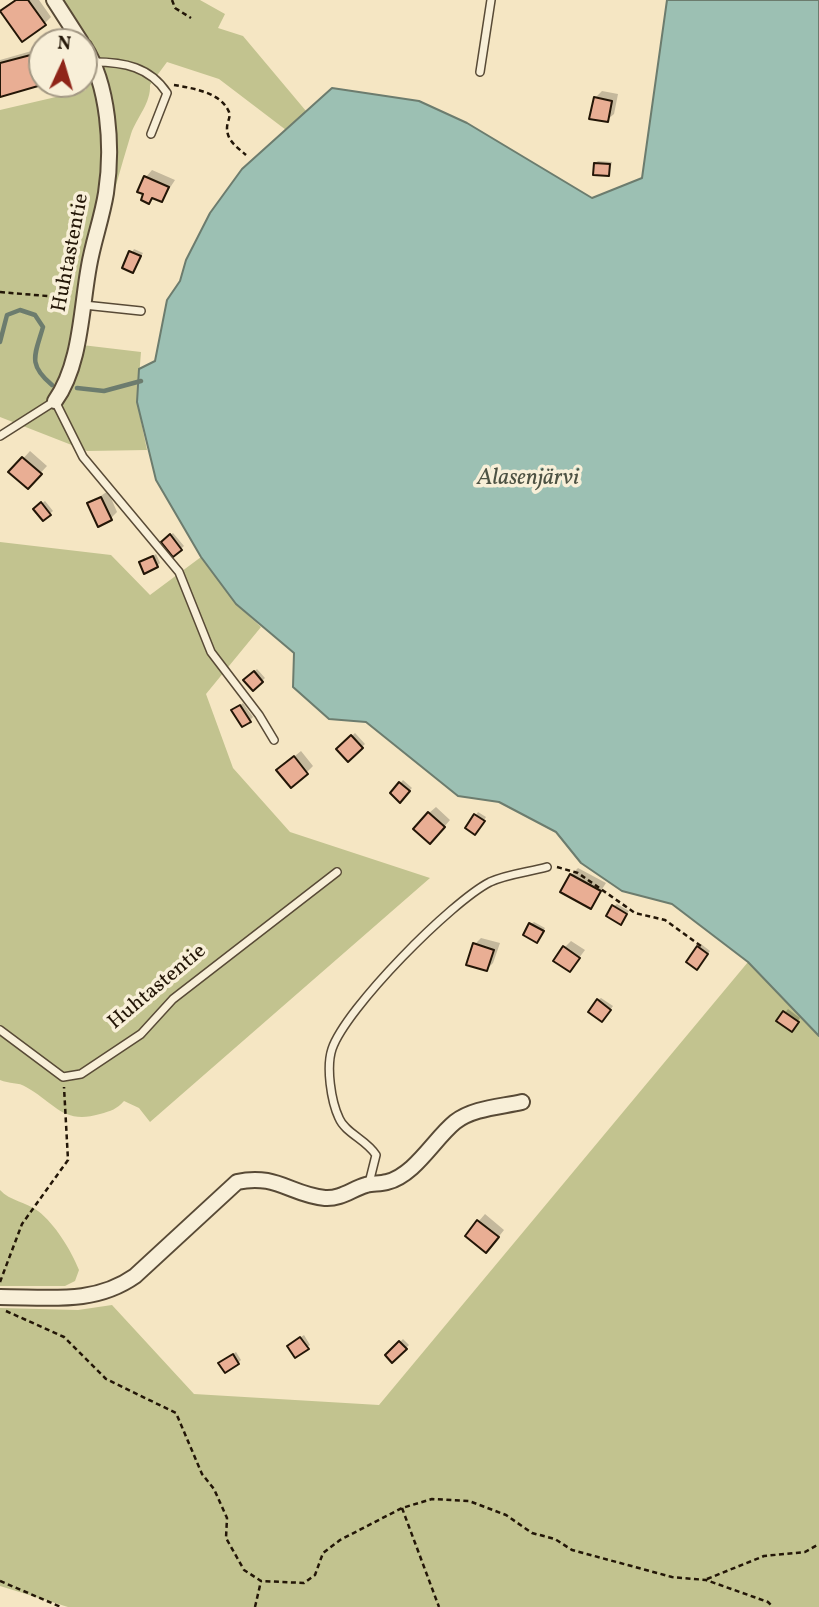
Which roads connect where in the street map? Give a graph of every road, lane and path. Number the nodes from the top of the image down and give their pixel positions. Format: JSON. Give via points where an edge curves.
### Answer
{"nodes":[{"id":1,"x":54,"y":0,"type":"edge"},
{"id":2,"x":172,"y":0,"type":"edge"},
{"id":3,"x":491,"y":0,"type":"edge"},
{"id":4,"x":191,"y":18,"type":"dead end"},
{"id":5,"x":72,"y":28,"type":"edge"},
{"id":6,"x":98,"y":62,"type":"edge"},
{"id":7,"x":480,"y":72,"type":"dead end"},
{"id":8,"x":158,"y":79,"type":"junction"},
{"id":9,"x":98,"y":81,"type":"edge"},
{"id":10,"x":151,"y":134,"type":"dead end"},
{"id":11,"x":246,"y":155,"type":"dead end"},
{"id":12,"x":0,"y":292,"type":"edge"},
{"id":13,"x":84,"y":302,"type":"junction"},
{"id":14,"x":141,"y":312,"type":"dead end"},
{"id":15,"x":55,"y":401,"type":"junction"},
{"id":16,"x":0,"y":436,"type":"edge"},
{"id":17,"x":274,"y":740,"type":"dead end"},
{"id":18,"x":547,"y":867,"type":"joint"},
{"id":19,"x":337,"y":872,"type":"dead end"},
{"id":20,"x":701,"y":946,"type":"dead end"},
{"id":21,"x":0,"y":1030,"type":"edge"},
{"id":22,"x":63,"y":1077,"type":"junction"},
{"id":23,"x":522,"y":1102,"type":"dead end"},
{"id":24,"x":368,"y":1184,"type":"junction"},
{"id":25,"x":0,"y":1282,"type":"edge"},
{"id":26,"x":0,"y":1297,"type":"edge"},
{"id":27,"x":0,"y":1307,"type":"edge"},
{"id":28,"x":402,"y":1508,"type":"junction"},
{"id":29,"x":819,"y":1545,"type":"edge"},
{"id":30,"x":706,"y":1580,"type":"junction"},
{"id":31,"x":0,"y":1581,"type":"edge"},
{"id":32,"x":261,"y":1581,"type":"junction"},
{"id":33,"x":61,"y":1607,"type":"edge"},
{"id":34,"x":255,"y":1607,"type":"edge"},
{"id":35,"x":439,"y":1607,"type":"edge"},
{"id":36,"x":773,"y":1607,"type":"edge"}],
"edges":[{"from":1,"to":5,"type":"street","name":"Huhtastentie"},
{"from":2,"to":4,"type":"path","via":[[175,8]]},
{"from":3,"to":7,"type":"lane"},
{"from":6,"to":8,"type":"lane","via":[[144,70]]},
{"from":8,"to":10,"type":"lane","via":[[167,93]]},
{"from":8,"to":11,"type":"path","via":[[212,96],[226,107],[229,140]]},
{"from":9,"to":13,"type":"street","name":"Huhtastentie","via":[[107,123],[108,168]]},
{"from":12,"to":13,"type":"path"},
{"from":13,"to":14,"type":"lane"},
{"from":13,"to":15,"type":"street","name":"Huhtastentie","via":[[68,375]]},
{"from":15,"to":16,"type":"lane"},
{"from":15,"to":17,"type":"lane","via":[[83,457],[179,572],[211,652]]},
{"from":18,"to":20,"type":"path","via":[[578,873],[635,913],[665,920]]},
{"from":18,"to":24,"type":"lane","via":[[493,881],[468,897],[400,959],[341,1032],[332,1050],[334,1098],[339,1121],[369,1143],[376,1155]]},
{"from":19,"to":22,"type":"lane","name":"Huhtastentie","via":[[173,999],[141,1034],[81,1074]]},
{"from":21,"to":22,"type":"lane"},
{"from":22,"to":25,"type":"path","via":[[68,1160],[22,1224]]},
{"from":23,"to":24,"type":"street","via":[[463,1117],[402,1175]]},
{"from":24,"to":26,"type":"street","via":[[328,1198],[272,1180],[237,1182],[116,1290],[88,1296]]},
{"from":27,"to":32,"type":"path","via":[[64,1337],[106,1379],[176,1413],[227,1518],[226,1538],[244,1570]]},
{"from":28,"to":30,"type":"path","via":[[432,1499],[469,1500],[572,1550],[672,1577]]},
{"from":28,"to":32,"type":"path","via":[[323,1553],[315,1576],[304,1583]]},
{"from":28,"to":35,"type":"path"},
{"from":29,"to":30,"type":"path","via":[[805,1552],[764,1556]]},
{"from":30,"to":36,"type":"path"},
{"from":31,"to":33,"type":"path"},
{"from":32,"to":34,"type":"path"}]}
